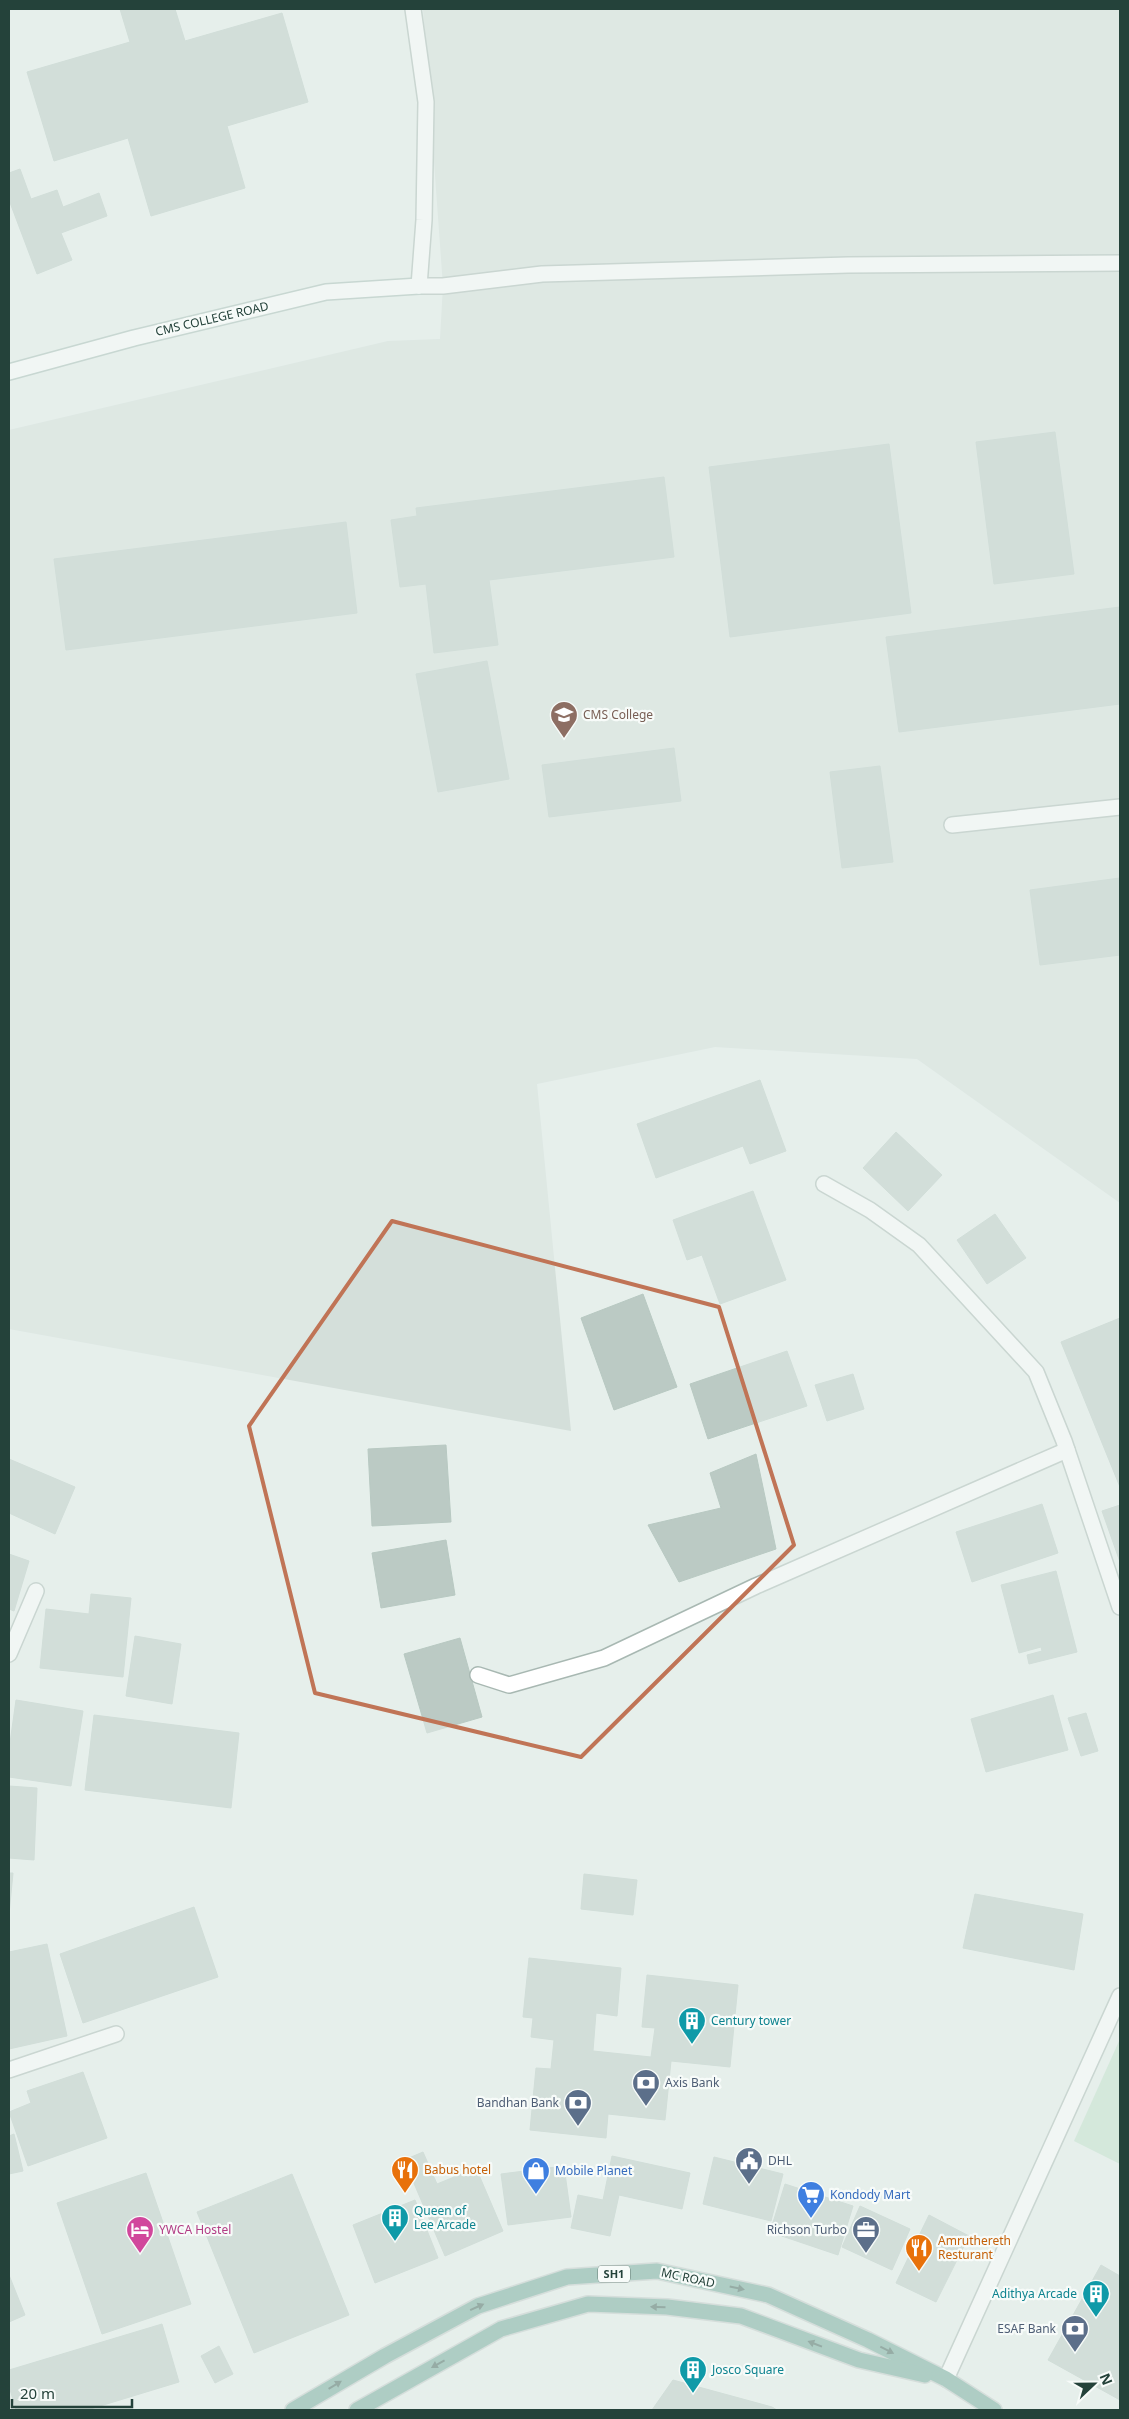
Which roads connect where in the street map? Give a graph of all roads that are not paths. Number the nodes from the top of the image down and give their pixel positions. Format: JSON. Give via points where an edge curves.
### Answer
{"nodes":[{"id":1,"x":413,"y":9,"type":"edge"},
{"id":2,"x":1120,"y":263,"type":"edge"},
{"id":3,"x":418,"y":286,"type":"junction"},
{"id":4,"x":9,"y":372,"type":"edge"},
{"id":5,"x":1120,"y":807,"type":"edge"},
{"id":6,"x":952,"y":825,"type":"dead end"},
{"id":7,"x":824,"y":1184,"type":"dead end"},
{"id":8,"x":1067,"y":1450,"type":"junction"},
{"id":9,"x":36,"y":1591,"type":"dead end"},
{"id":10,"x":1120,"y":1607,"type":"edge"},
{"id":11,"x":9,"y":1654,"type":"edge"},
{"id":12,"x":478,"y":1675,"type":"dead end"},
{"id":13,"x":1120,"y":1996,"type":"edge"},
{"id":14,"x":116,"y":2034,"type":"dead end"},
{"id":15,"x":9,"y":2070,"type":"edge"},
{"id":16,"x":946,"y":2379,"type":"junction"},
{"id":17,"x":293,"y":2410,"type":"edge"},
{"id":18,"x":357,"y":2410,"type":"edge"},
{"id":19,"x":994,"y":2410,"type":"edge"}],
"edges":[{"from":1,"to":3,"type":"street","via":[[426,102],[424,220]]},
{"from":2,"to":3,"type":"street","name":"CMS COLLEGE ROAD","via":[[848,265],[542,274]]},
{"from":3,"to":4,"type":"street","name":"CMS COLLEGE ROAD","via":[[326,292]]},
{"from":5,"to":6,"type":"street"},
{"from":7,"to":8,"type":"street","via":[[870,1210],[919,1245],[1036,1372]]},
{"from":8,"to":10,"type":"street"},
{"from":8,"to":12,"type":"street","via":[[756,1586],[604,1658],[509,1685]]},
{"from":9,"to":11,"type":"street"},
{"from":13,"to":16,"type":"street"},
{"from":14,"to":15,"type":"street"},
{"from":17,"to":16,"type":"main road","name":"MC ROAD","number":"SH1","one_way":true,"via":[[478,2306],[567,2277],[657,2271],[768,2295]]},
{"from":16,"to":18,"type":"main road","name":"MC ROAD","number":"SH1","one_way":true,"via":[[859,2360],[741,2316],[667,2307],[588,2304],[502,2329]]},
{"from":16,"to":19,"type":"main road","name":"MC ROAD","number":"SH1"}]}
